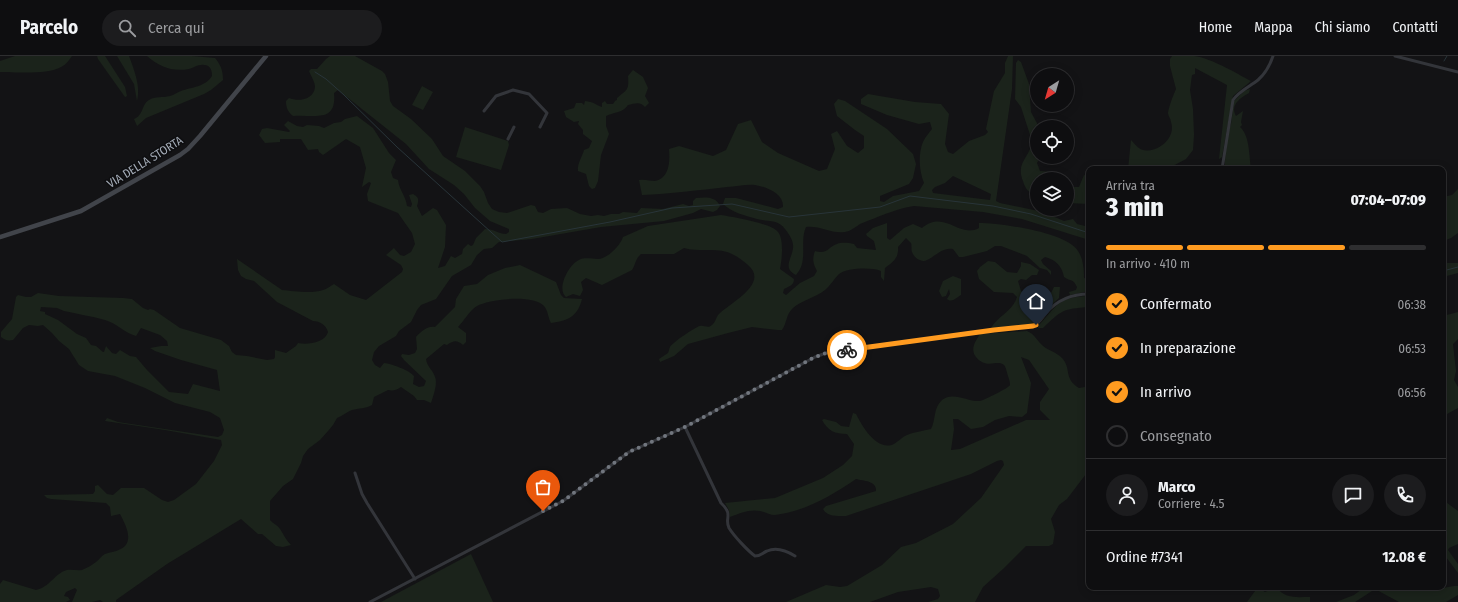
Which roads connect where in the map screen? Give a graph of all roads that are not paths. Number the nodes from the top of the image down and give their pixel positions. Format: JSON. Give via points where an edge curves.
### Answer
{"nodes":[{"id":1,"x":266,"y":56,"type":"edge"},
{"id":2,"x":1273,"y":56,"type":"edge"},
{"id":3,"x":1395,"y":56,"type":"edge"},
{"id":4,"x":1458,"y":72,"type":"edge"},
{"id":5,"x":484,"y":111,"type":"dead end"},
{"id":6,"x":514,"y":126,"type":"dead end"},
{"id":7,"x":540,"y":127,"type":"dead end"},
{"id":8,"x":508,"y":139,"type":"dead end"},
{"id":9,"x":1222,"y":166,"type":"edge"},
{"id":10,"x":0,"y":237,"type":"edge"},
{"id":11,"x":1086,"y":294,"type":"edge"},
{"id":12,"x":685,"y":427,"type":"junction"},
{"id":13,"x":355,"y":473,"type":"dead end"},
{"id":14,"x":795,"y":556,"type":"dead end"},
{"id":15,"x":415,"y":579,"type":"junction"},
{"id":16,"x":370,"y":602,"type":"edge"}],
"edges":[{"from":1,"to":10,"type":"main road","name":"VIA DELLA STORTA","via":[[200,136],[180,155],[81,211]]},
{"from":2,"to":9,"type":"street","via":[[1262,76],[1233,100]]},
{"from":3,"to":4,"type":"street"},
{"from":5,"to":7,"type":"street","via":[[496,96],[513,90],[529,94],[547,113]]},
{"from":6,"to":8,"type":"street"},
{"from":11,"to":12,"type":"street","via":[[1064,298],[1033,326],[829,352],[815,357]]},
{"from":12,"to":14,"type":"street","via":[[727,511],[729,527],[734,534],[755,556],[774,549],[788,551]]},
{"from":12,"to":15,"type":"street","via":[[629,452],[563,501]]},
{"from":13,"to":15,"type":"street","via":[[367,503]]},
{"from":15,"to":16,"type":"street"}]}
